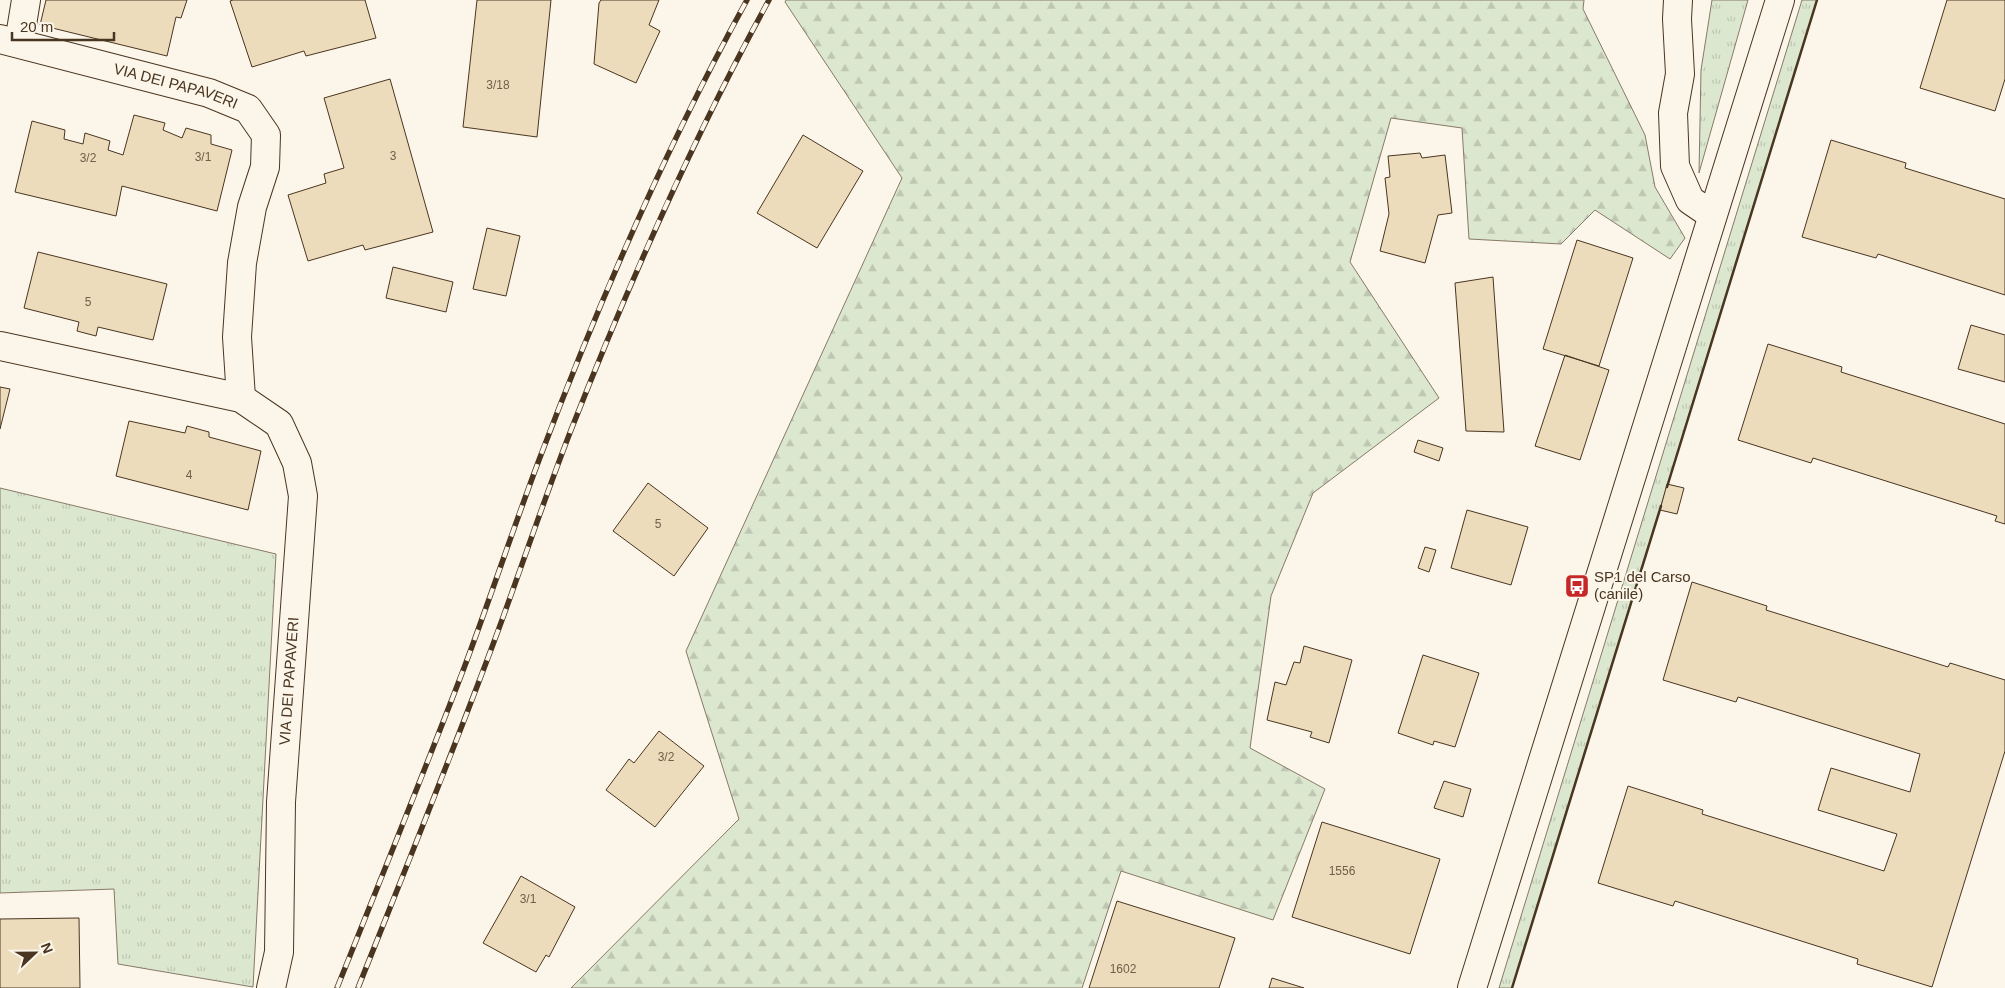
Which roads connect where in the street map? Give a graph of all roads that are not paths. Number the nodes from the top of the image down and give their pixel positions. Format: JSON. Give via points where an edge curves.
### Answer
{"nodes":[{"id":1,"x":26,"y":0,"type":"edge"},
{"id":2,"x":1678,"y":0,"type":"edge"},
{"id":3,"x":1780,"y":0,"type":"edge"},
{"id":4,"x":9,"y":41,"type":"edge"},
{"id":5,"x":1712,"y":215,"type":"junction"},
{"id":6,"x":0,"y":346,"type":"edge"},
{"id":7,"x":241,"y":398,"type":"junction"},
{"id":8,"x":271,"y":988,"type":"edge"},
{"id":9,"x":1472,"y":988,"type":"edge"}],
"edges":[{"from":1,"to":4,"type":"street","name":"VIA DEI PAPAVERI"},
{"from":2,"to":5,"type":"street","via":[[1680,74],[1673,113],[1675,166],[1690,200]]},
{"from":3,"to":5,"type":"street"},
{"from":4,"to":7,"type":"street","name":"VIA DEI PAPAVERI","via":[[209,92],[248,109],[266,135],[265,167],[252,207],[242,262],[237,337]]},
{"from":5,"to":9,"type":"street"},
{"from":6,"to":7,"type":"street","name":"VIA DEI PAPAVERI"},
{"from":7,"to":8,"type":"street","name":"VIA DEI PAPAVERI","via":[[279,424],[297,462],[303,496],[281,802],[279,952]]}]}
